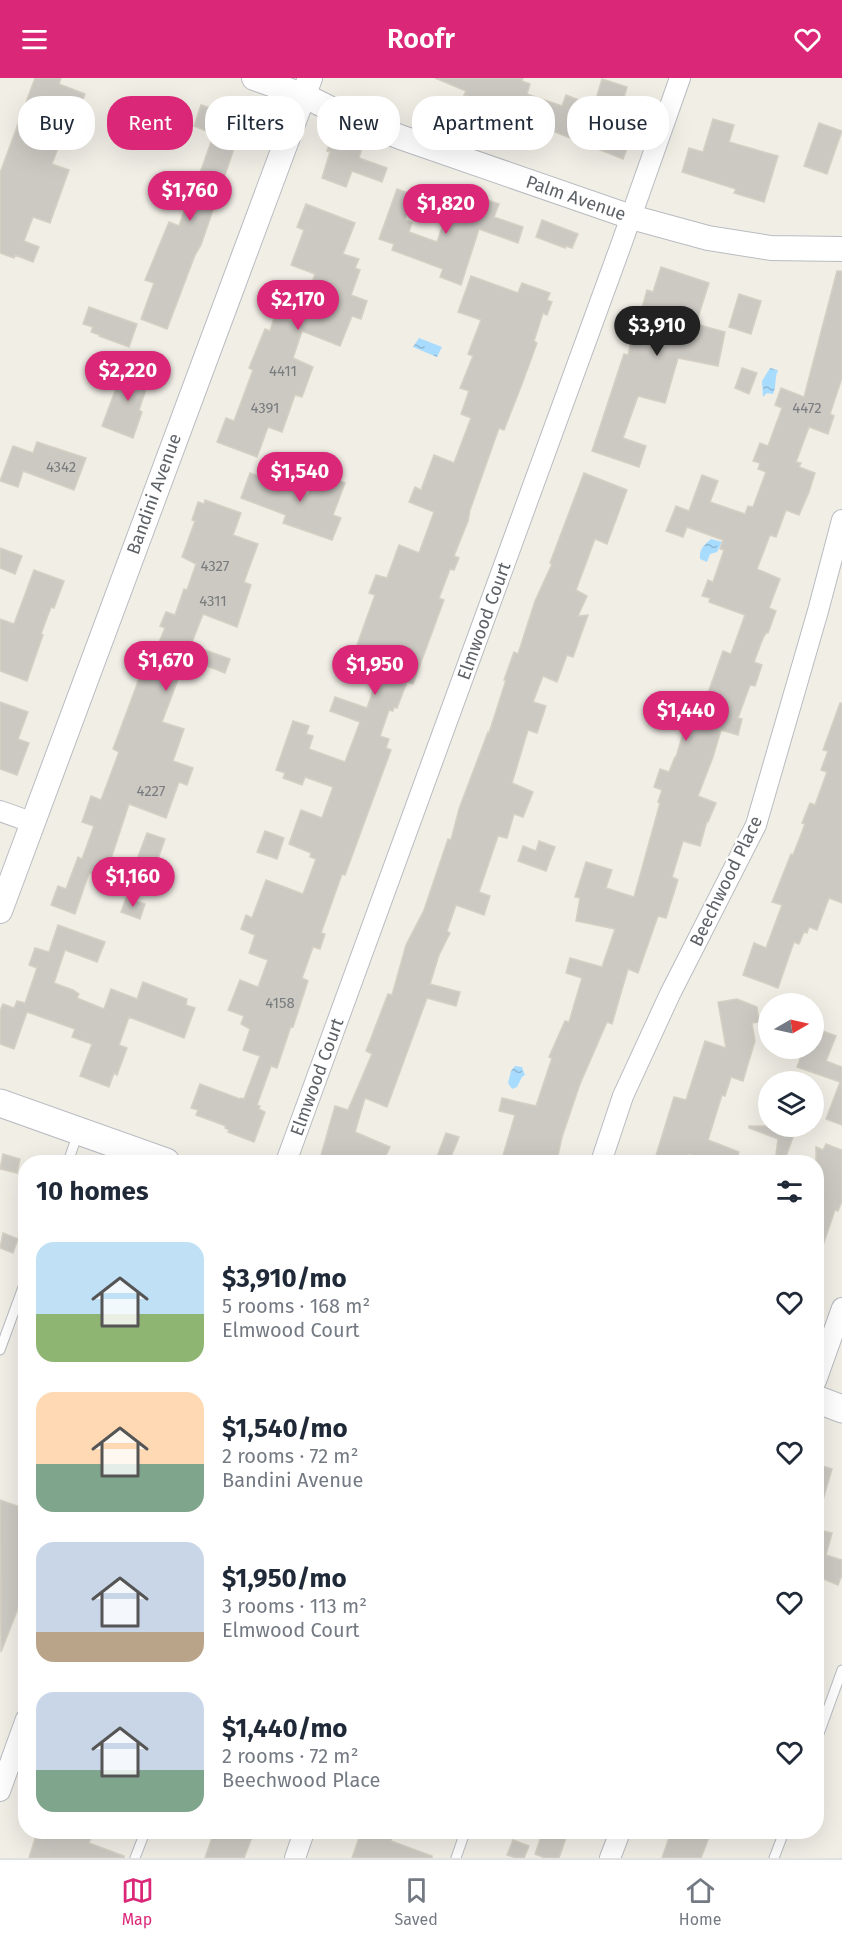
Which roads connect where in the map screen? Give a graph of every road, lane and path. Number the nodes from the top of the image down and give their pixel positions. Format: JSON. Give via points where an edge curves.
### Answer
{"nodes":[{"id":1,"x":254,"y":78,"type":"edge"},
{"id":2,"x":680,"y":78,"type":"edge"},
{"id":3,"x":308,"y":87,"type":"edge"},
{"id":4,"x":631,"y":217,"type":"junction"},
{"id":5,"x":842,"y":249,"type":"edge"},
{"id":6,"x":842,"y":520,"type":"edge"},
{"id":7,"x":0,"y":812,"type":"edge"},
{"id":8,"x":32,"y":822,"type":"junction"},
{"id":9,"x":0,"y":911,"type":"edge"},
{"id":10,"x":0,"y":1103,"type":"edge"},
{"id":11,"x":79,"y":1131,"type":"junction"},
{"id":12,"x":70,"y":1155,"type":"edge"},
{"id":13,"x":146,"y":1155,"type":"edge"},
{"id":14,"x":289,"y":1155,"type":"edge"},
{"id":15,"x":603,"y":1155,"type":"edge"},
{"id":16,"x":18,"y":1301,"type":"edge"},
{"id":17,"x":842,"y":1308,"type":"edge"},
{"id":18,"x":0,"y":1350,"type":"edge"},
{"id":19,"x":824,"y":1359,"type":"edge"},
{"id":20,"x":824,"y":1402,"type":"edge"},
{"id":21,"x":842,"y":1409,"type":"edge"},
{"id":22,"x":842,"y":1670,"type":"edge"},
{"id":23,"x":824,"y":1720,"type":"edge"},
{"id":24,"x":18,"y":1741,"type":"edge"},
{"id":25,"x":0,"y":1791,"type":"edge"},
{"id":26,"x":142,"y":1839,"type":"edge"},
{"id":27,"x":302,"y":1839,"type":"edge"},
{"id":28,"x":463,"y":1839,"type":"edge"},
{"id":29,"x":617,"y":1839,"type":"edge"},
{"id":30,"x":781,"y":1839,"type":"edge"},
{"id":31,"x":135,"y":1858,"type":"edge"},
{"id":32,"x":295,"y":1858,"type":"edge"},
{"id":33,"x":456,"y":1858,"type":"edge"},
{"id":34,"x":610,"y":1858,"type":"edge"},
{"id":35,"x":774,"y":1858,"type":"edge"}],
"edges":[{"from":1,"to":3,"type":"street","name":"Palm Avenue"},
{"from":2,"to":4,"type":"street","name":"Elmwood Court"},
{"from":3,"to":4,"type":"street","name":"Palm Avenue","via":[[329,108],[400,138]]},
{"from":3,"to":8,"type":"street","name":"Bandini Avenue"},
{"from":4,"to":5,"type":"street","name":"Palm Avenue","via":[[708,238],[771,248]]},
{"from":4,"to":14,"type":"street","name":"Elmwood Court"},
{"from":6,"to":15,"type":"street","name":"Beechwood Place","via":[[756,825],[670,994],[623,1096]]},
{"from":7,"to":8,"type":"street"},
{"from":8,"to":9,"type":"street","name":"Bandini Avenue"},
{"from":10,"to":11,"type":"main road"},
{"from":11,"to":12,"type":"lane"},
{"from":11,"to":13,"type":"main road"},
{"from":16,"to":18,"type":"lane"},
{"from":17,"to":19,"type":"street"},
{"from":20,"to":21,"type":"main road"},
{"from":22,"to":23,"type":"lane"},
{"from":24,"to":25,"type":"street"},
{"from":26,"to":31,"type":"lane"},
{"from":27,"to":32,"type":"street"},
{"from":28,"to":33,"type":"lane"},
{"from":29,"to":34,"type":"street"},
{"from":30,"to":35,"type":"lane"}]}
